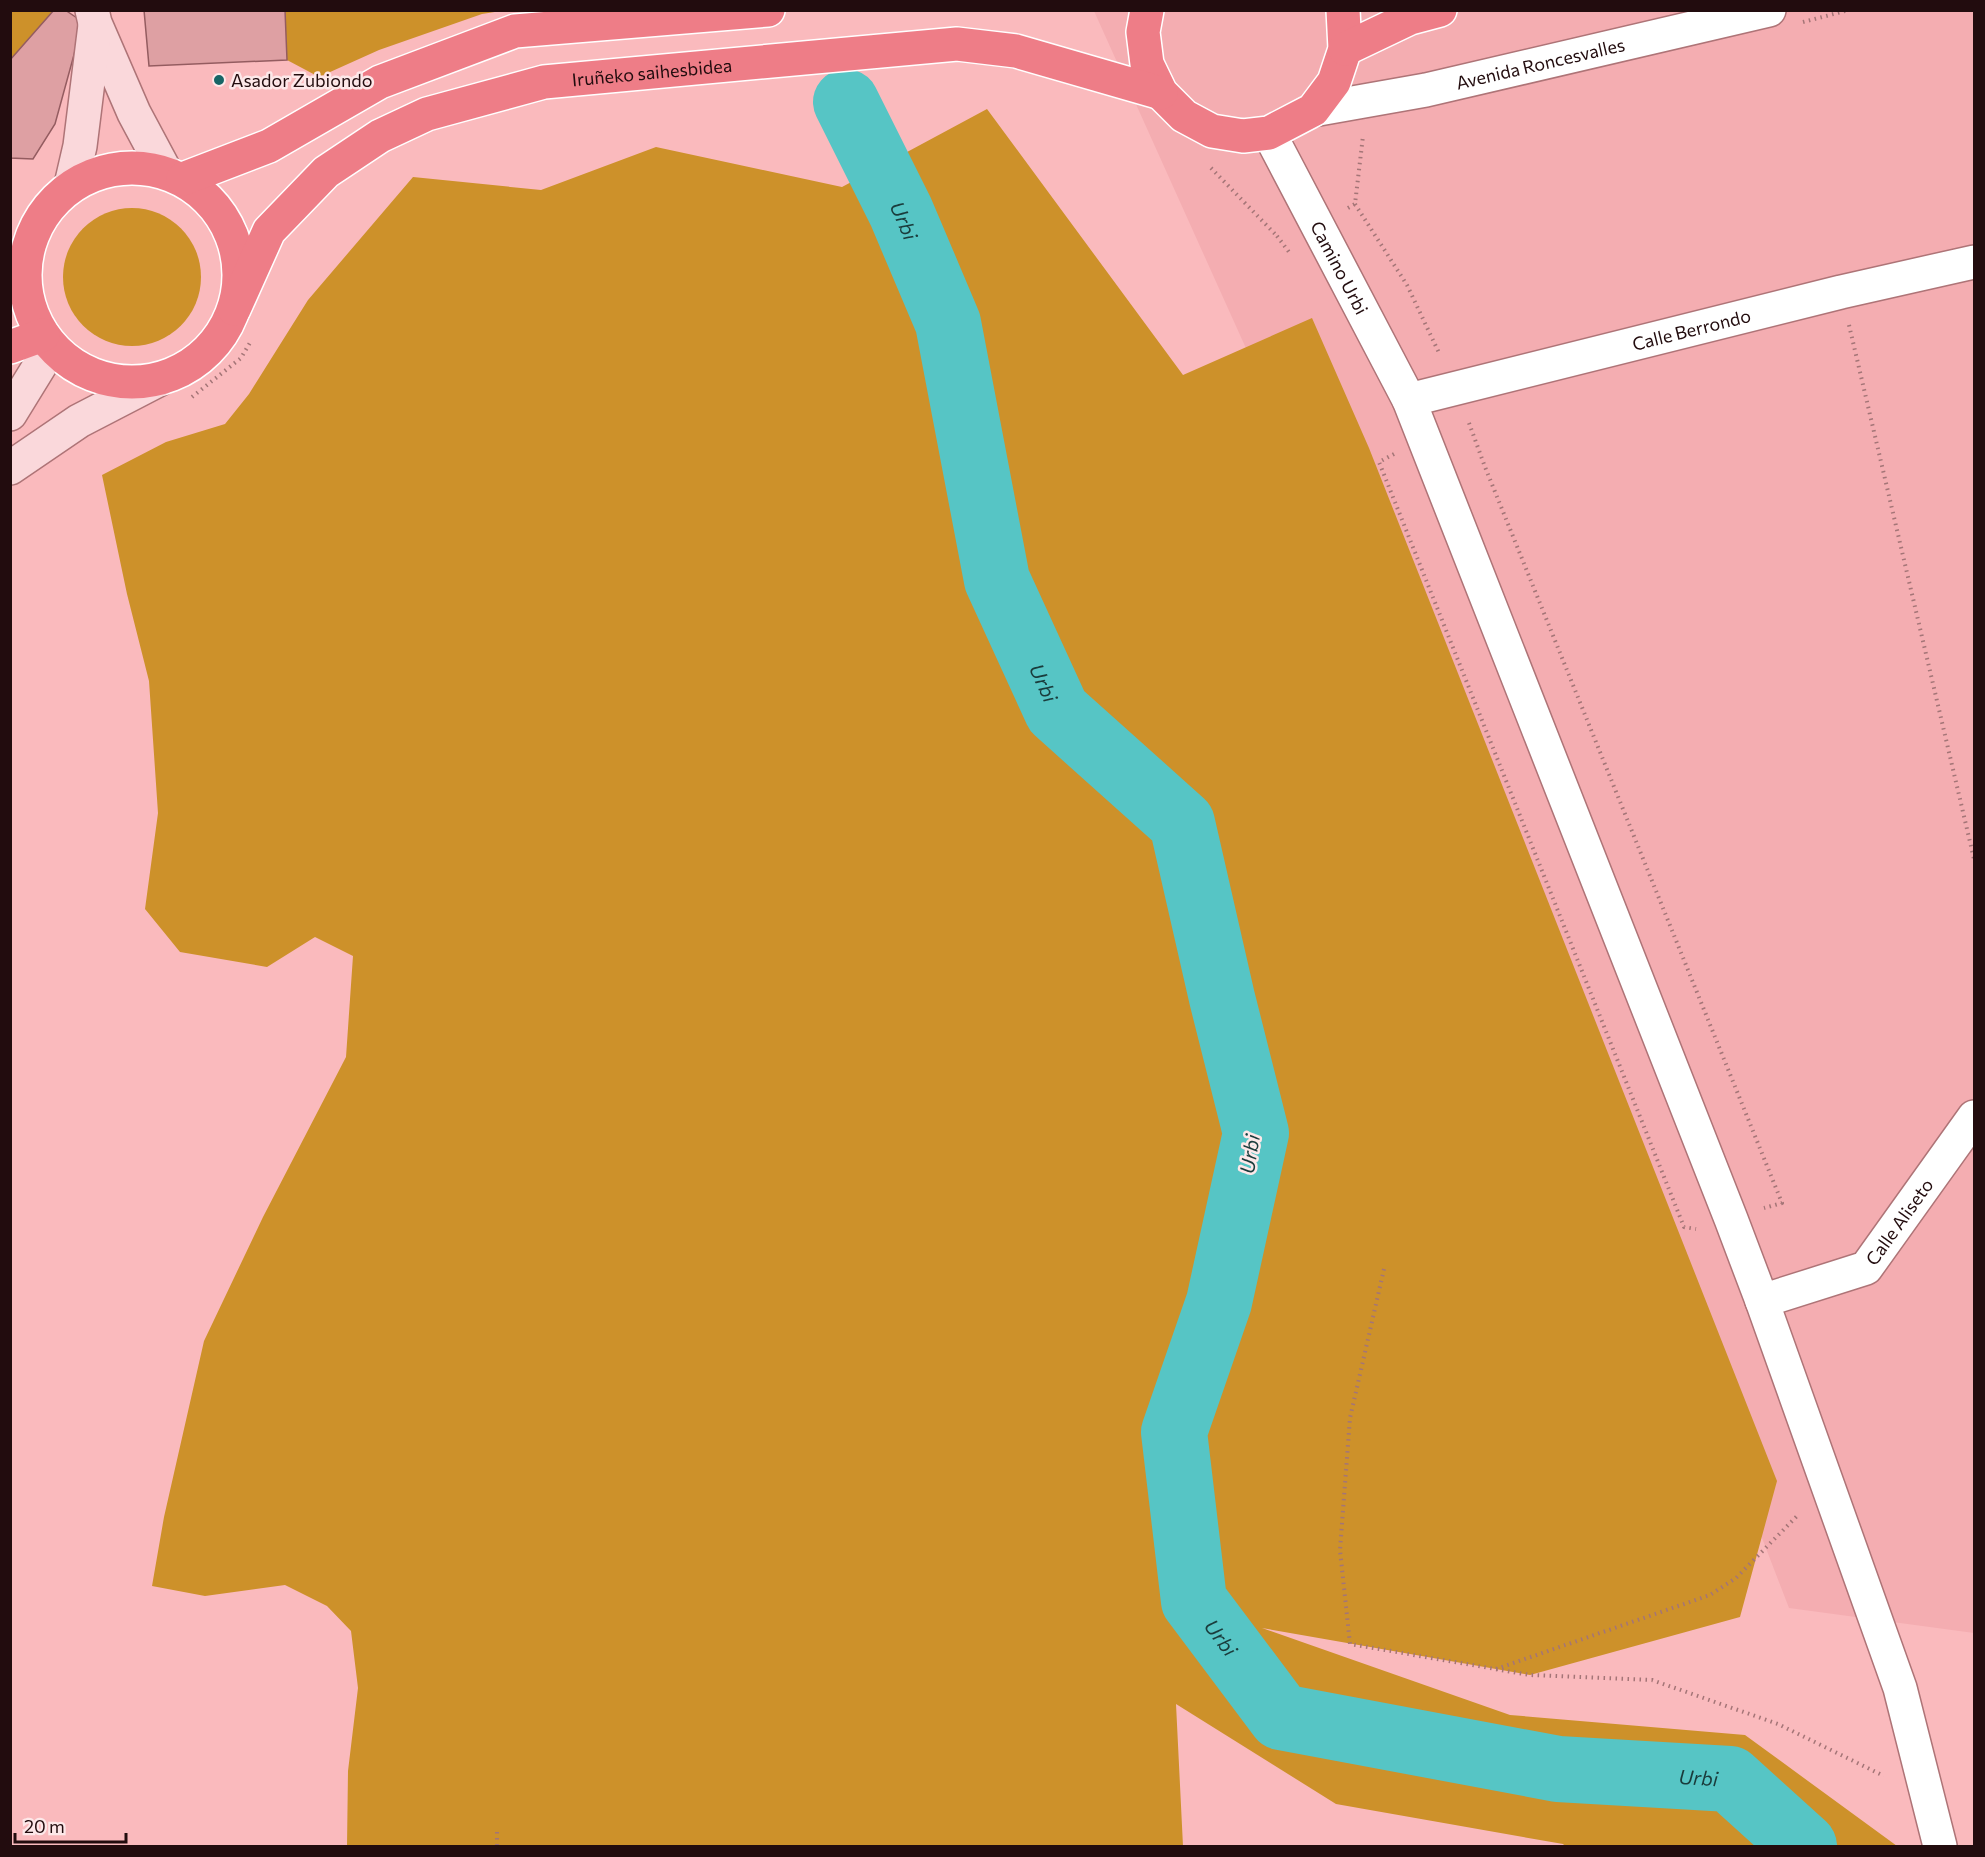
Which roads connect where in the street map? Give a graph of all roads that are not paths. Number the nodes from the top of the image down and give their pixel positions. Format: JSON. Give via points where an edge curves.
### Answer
{"nodes":[{"id":1,"x":768,"y":10,"type":"edge"},
{"id":2,"x":1147,"y":10,"type":"edge"},
{"id":3,"x":1343,"y":10,"type":"edge"},
{"id":4,"x":1440,"y":10,"type":"edge"},
{"id":5,"x":1769,"y":10,"type":"edge"},
{"id":6,"x":94,"y":17,"type":"edge"},
{"id":7,"x":1345,"y":49,"type":"junction"},
{"id":8,"x":1161,"y":93,"type":"junction"},
{"id":9,"x":1313,"y":110,"type":"junction"},
{"id":10,"x":1269,"y":133,"type":"junction"},
{"id":11,"x":174,"y":175,"type":"junction"},
{"id":12,"x":71,"y":185,"type":"junction"},
{"id":13,"x":39,"y":218,"type":"junction"},
{"id":14,"x":10,"y":244,"type":"edge"},
{"id":15,"x":1974,"y":262,"type":"edge"},
{"id":16,"x":234,"y":309,"type":"junction"},
{"id":17,"x":47,"y":342,"type":"junction"},
{"id":18,"x":10,"y":347,"type":"edge"},
{"id":19,"x":160,"y":379,"type":"junction"},
{"id":20,"x":1409,"y":400,"type":"junction"},
{"id":21,"x":10,"y":414,"type":"edge"},
{"id":22,"x":10,"y":468,"type":"edge"},
{"id":23,"x":1974,"y":1117,"type":"edge"},
{"id":24,"x":1762,"y":1301,"type":"junction"},
{"id":25,"x":1940,"y":1846,"type":"edge"}],
"edges":[{"from":1,"to":11,"type":"highway","via":[[515,31],[380,82],[268,146]]},
{"from":2,"to":8,"type":"highway","via":[[1143,32],[1147,64]]},
{"from":3,"to":7,"type":"highway"},
{"from":4,"to":7,"type":"highway","via":[[1410,18]]},
{"from":5,"to":9,"type":"street","name":"Avenida Roncesvalles","via":[[1426,90]]},
{"from":6,"to":11,"type":"main road","via":[[134,113]]},
{"from":6,"to":12,"type":"main road","via":[[80,146]]},
{"from":7,"to":9,"type":"highway","via":[[1334,82]]},
{"from":8,"to":10,"type":"highway","via":[[1184,116],[1212,131],[1244,136]]},
{"from":8,"to":16,"type":"highway","name":"Iruñeko saihesbidea","via":[[1016,51],[957,44],[544,82],[427,114],[380,136],[326,172],[269,231]]},
{"from":9,"to":10,"type":"highway"},
{"from":10,"to":20,"type":"street","name":"Camino Urbi"},
{"from":11,"to":12,"type":"highway","via":[[132,166],[101,171]]},
{"from":11,"to":16,"type":"highway","via":[[213,203],[233,235],[240,272]]},
{"from":12,"to":13,"type":"highway"},
{"from":13,"to":14,"type":"highway"},
{"from":13,"to":17,"type":"highway","via":[[26,256],[27,298]]},
{"from":15,"to":20,"type":"street","name":"Calle Berrondo"},
{"from":16,"to":19,"type":"highway","via":[[218,340],[192,364]]},
{"from":17,"to":18,"type":"highway"},
{"from":17,"to":19,"type":"highway","via":[[87,373],[123,382]]},
{"from":17,"to":21,"type":"main road"},
{"from":19,"to":22,"type":"main road","via":[[79,421]]},
{"from":20,"to":24,"type":"street","name":"Camino Urbi"},
{"from":23,"to":24,"type":"street","name":"Calle Aliseto","via":[[1866,1268]]},
{"from":24,"to":25,"type":"street","name":"Camino Urbi","via":[[1900,1688]]}]}
